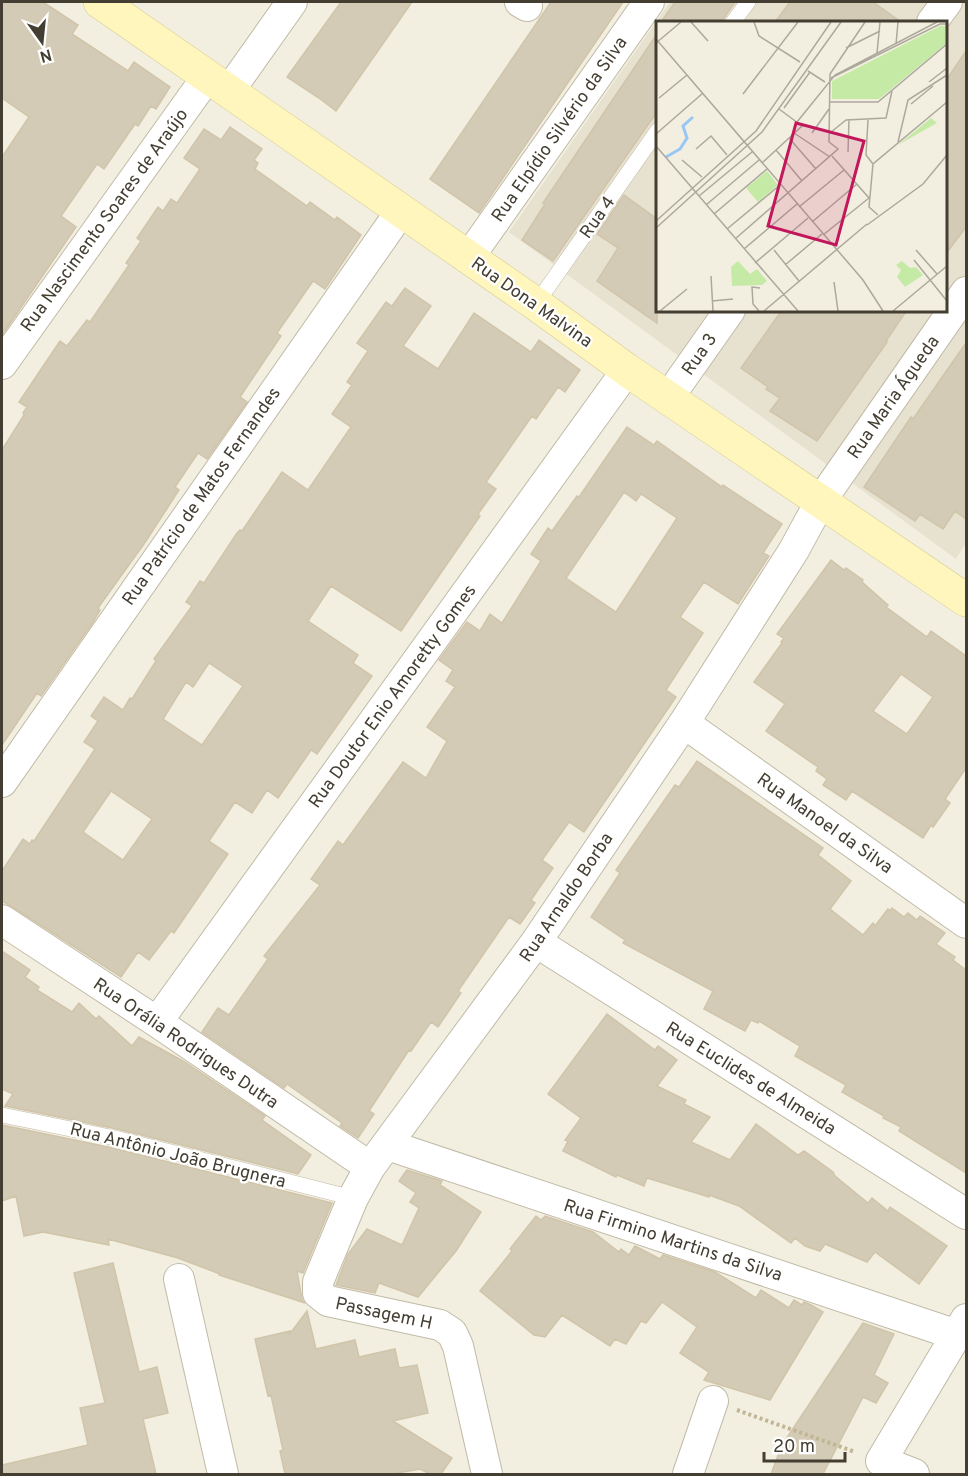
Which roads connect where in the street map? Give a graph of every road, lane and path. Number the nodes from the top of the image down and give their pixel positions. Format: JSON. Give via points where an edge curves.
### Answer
{"nodes":[{"id":1,"x":100,"y":2,"type":"edge"},
{"id":2,"x":292,"y":2,"type":"edge"},
{"id":3,"x":649,"y":2,"type":"edge"},
{"id":4,"x":748,"y":2,"type":"edge"},
{"id":5,"x":947,"y":2,"type":"edge"},
{"id":6,"x":734,"y":21,"type":"edge"},
{"id":7,"x":933,"y":21,"type":"edge"},
{"id":8,"x":218,"y":84,"type":"junction"},
{"id":9,"x":656,"y":131,"type":"edge"},
{"id":10,"x":401,"y":211,"type":"junction"},
{"id":11,"x":469,"y":257,"type":"junction"},
{"id":12,"x":966,"y":292,"type":"edge"},
{"id":13,"x":536,"y":304,"type":"junction"},
{"id":14,"x":729,"y":312,"type":"edge"},
{"id":15,"x":2,"y":364,"type":"edge"},
{"id":16,"x":627,"y":370,"type":"junction"},
{"id":17,"x":669,"y":398,"type":"junction"},
{"id":18,"x":820,"y":502,"type":"junction"},
{"id":19,"x":965,"y":596,"type":"edge"},
{"id":20,"x":684,"y":723,"type":"junction"},
{"id":21,"x":2,"y":782,"type":"edge"},
{"id":22,"x":2,"y":920,"type":"edge"},
{"id":23,"x":966,"y":923,"type":"edge"},
{"id":24,"x":536,"y":942,"type":"junction"},
{"id":25,"x":157,"y":1022,"type":"junction"},
{"id":26,"x":2,"y":1115,"type":"edge"},
{"id":27,"x":379,"y":1156,"type":"junction"},
{"id":28,"x":353,"y":1198,"type":"junction"},
{"id":29,"x":966,"y":1214,"type":"edge"},
{"id":30,"x":179,"y":1279,"type":"dead end"},
{"id":31,"x":318,"y":1293,"type":"joint"},
{"id":32,"x":962,"y":1327,"type":"edge"},
{"id":33,"x":713,"y":1401,"type":"joint"},
{"id":34,"x":881,"y":1461,"type":"junction"},
{"id":35,"x":477,"y":1467,"type":"edge"},
{"id":36,"x":223,"y":1474,"type":"edge"},
{"id":37,"x":687,"y":1474,"type":"edge"},
{"id":38,"x":914,"y":1474,"type":"edge"}],
"edges":[{"from":1,"to":8,"type":"street","name":"Rua Dona Malvina"},
{"from":2,"to":8,"type":"street","name":"Rua Nascimento Soares de Araújo"},
{"from":3,"to":11,"type":"street","name":"Rua Elpídio Silvério da Silva"},
{"from":4,"to":6,"type":"lane"},
{"from":5,"to":7,"type":"street"},
{"from":8,"to":10,"type":"street","name":"Rua Dona Malvina"},
{"from":8,"to":15,"type":"street","name":"Rua Nascimento Soares de Araújo"},
{"from":9,"to":13,"type":"lane","name":"Rua 4"},
{"from":10,"to":11,"type":"street","name":"Rua Dona Malvina"},
{"from":10,"to":21,"type":"street","name":"Rua Patrício de Matos Fernandes"},
{"from":11,"to":13,"type":"street","name":"Rua Dona Malvina"},
{"from":12,"to":18,"type":"street","name":"Rua Maria Águeda"},
{"from":13,"to":16,"type":"street","name":"Rua Dona Malvina"},
{"from":14,"to":17,"type":"street","name":"Rua 3"},
{"from":16,"to":17,"type":"street","name":"Rua Dona Malvina"},
{"from":16,"to":25,"type":"street","name":"Rua Doutor Enio Amoretty Gomes"},
{"from":17,"to":18,"type":"street","name":"Rua Dona Malvina"},
{"from":18,"to":19,"type":"street","name":"Rua Dona Malvina"},
{"from":18,"to":20,"type":"street","name":"Rua Arnaldo Borba","via":[[794,550]]},
{"from":20,"to":23,"type":"street","name":"Rua Manoel da Silva"},
{"from":20,"to":24,"type":"street","name":"Rua Arnaldo Borba"},
{"from":22,"to":25,"type":"street","name":"Rua Orália Rodrigues Dutra"},
{"from":24,"to":27,"type":"street","name":"Rua Arnaldo Borba"},
{"from":24,"to":29,"type":"street","name":"Rua Euclides de Almeida"},
{"from":25,"to":27,"type":"street","name":"Rua Orália Rodrigues Dutra"},
{"from":26,"to":28,"type":"lane","name":"Rua Antônio João Brugnera","via":[[115,1138]]},
{"from":27,"to":28,"type":"street","name":"Rua Arnaldo Borba"},
{"from":27,"to":32,"type":"street","name":"Rua Firmino Martins da Silva"},
{"from":28,"to":31,"type":"street","name":"Rua Arnaldo Borba","via":[[318,1282]]},
{"from":30,"to":36,"type":"street"},
{"from":31,"to":35,"type":"street","name":"Passagem H","via":[[328,1301],[440,1325],[452,1333],[458,1346]]},
{"from":32,"to":34,"type":"street"},
{"from":33,"to":34,"type":"path"},
{"from":33,"to":37,"type":"street"},
{"from":34,"to":38,"type":"street"}]}
